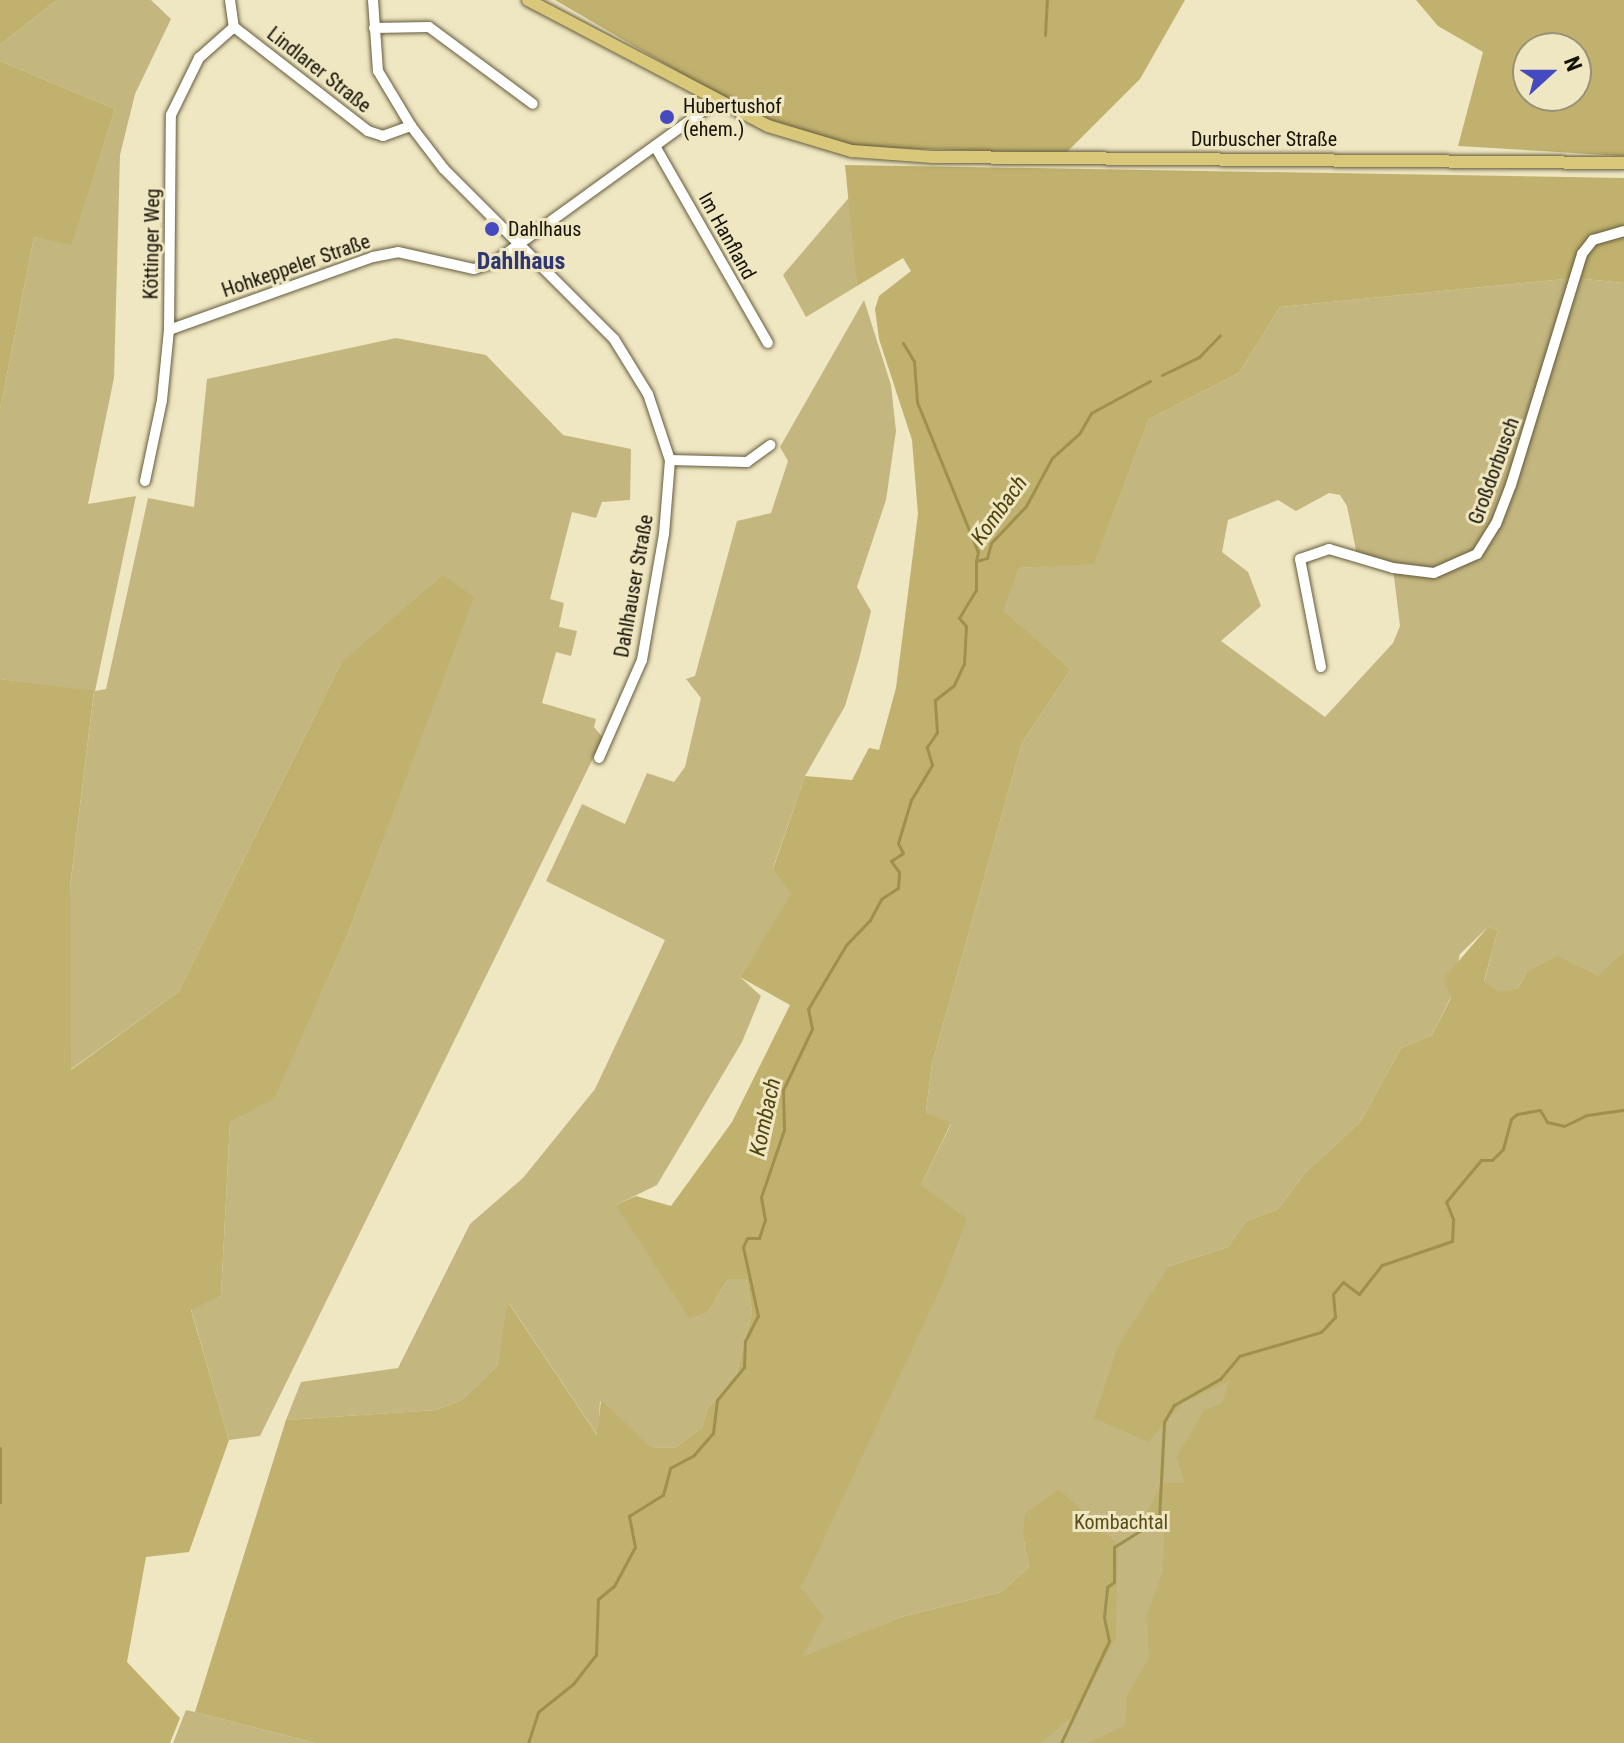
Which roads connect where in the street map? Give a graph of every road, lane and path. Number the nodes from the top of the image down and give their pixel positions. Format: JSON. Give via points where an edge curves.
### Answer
{"nodes":[{"id":1,"x":230,"y":0,"type":"edge"},
{"id":2,"x":373,"y":0,"type":"edge"},
{"id":3,"x":528,"y":0,"type":"edge"},
{"id":4,"x":234,"y":27,"type":"junction"},
{"id":5,"x":374,"y":28,"type":"junction"},
{"id":6,"x":718,"y":100,"type":"junction"},
{"id":7,"x":533,"y":104,"type":"dead end"},
{"id":8,"x":411,"y":126,"type":"junction"},
{"id":9,"x":655,"y":146,"type":"junction"},
{"id":10,"x":1624,"y":163,"type":"edge"},
{"id":11,"x":1624,"y":231,"type":"edge"},
{"id":12,"x":518,"y":245,"type":"junction"},
{"id":13,"x":169,"y":330,"type":"junction"},
{"id":14,"x":768,"y":343,"type":"dead end"},
{"id":15,"x":770,"y":445,"type":"dead end"},
{"id":16,"x":670,"y":460,"type":"junction"},
{"id":17,"x":145,"y":481,"type":"dead end"},
{"id":18,"x":1321,"y":667,"type":"dead end"},
{"id":19,"x":599,"y":758,"type":"dead end"}],
"edges":[{"from":1,"to":4,"type":"street"},
{"from":2,"to":5,"type":"street","name":"Dahlhauser Straße"},
{"from":3,"to":6,"type":"main road","name":"Durbuscher Straße"},
{"from":4,"to":8,"type":"street","name":"Lindlarer Straße","via":[[368,131],[383,136]]},
{"from":4,"to":13,"type":"street","name":"Köttinger Weg","via":[[199,58],[171,115]]},
{"from":5,"to":7,"type":"street","via":[[429,27]]},
{"from":5,"to":8,"type":"street","name":"Dahlhauser Straße","via":[[378,71]]},
{"from":6,"to":9,"type":"street","name":"Hohkeppeler Straße"},
{"from":6,"to":10,"type":"main road","name":"Durbuscher Straße","via":[[808,141],[904,156]]},
{"from":8,"to":12,"type":"street","name":"Dahlhauser Straße","via":[[444,169]]},
{"from":9,"to":12,"type":"street","name":"Hohkeppeler Straße"},
{"from":9,"to":14,"type":"street","name":"Im Hanfland"},
{"from":11,"to":18,"type":"street","name":"Großdorbusch","via":[[1593,240],[1582,254],[1511,485],[1477,554],[1434,573],[1358,560],[1329,549],[1300,559]]},
{"from":12,"to":13,"type":"street","name":"Hohkeppeler Straße","via":[[474,269],[398,252],[373,257]]},
{"from":12,"to":16,"type":"street","name":"Dahlhauser Straße","via":[[614,339],[648,394]]},
{"from":13,"to":17,"type":"street","name":"Köttinger Weg","via":[[162,400]]},
{"from":15,"to":16,"type":"street","via":[[747,462]]},
{"from":16,"to":19,"type":"street","name":"Dahlhauser Straße","via":[[664,534],[642,660]]}]}
